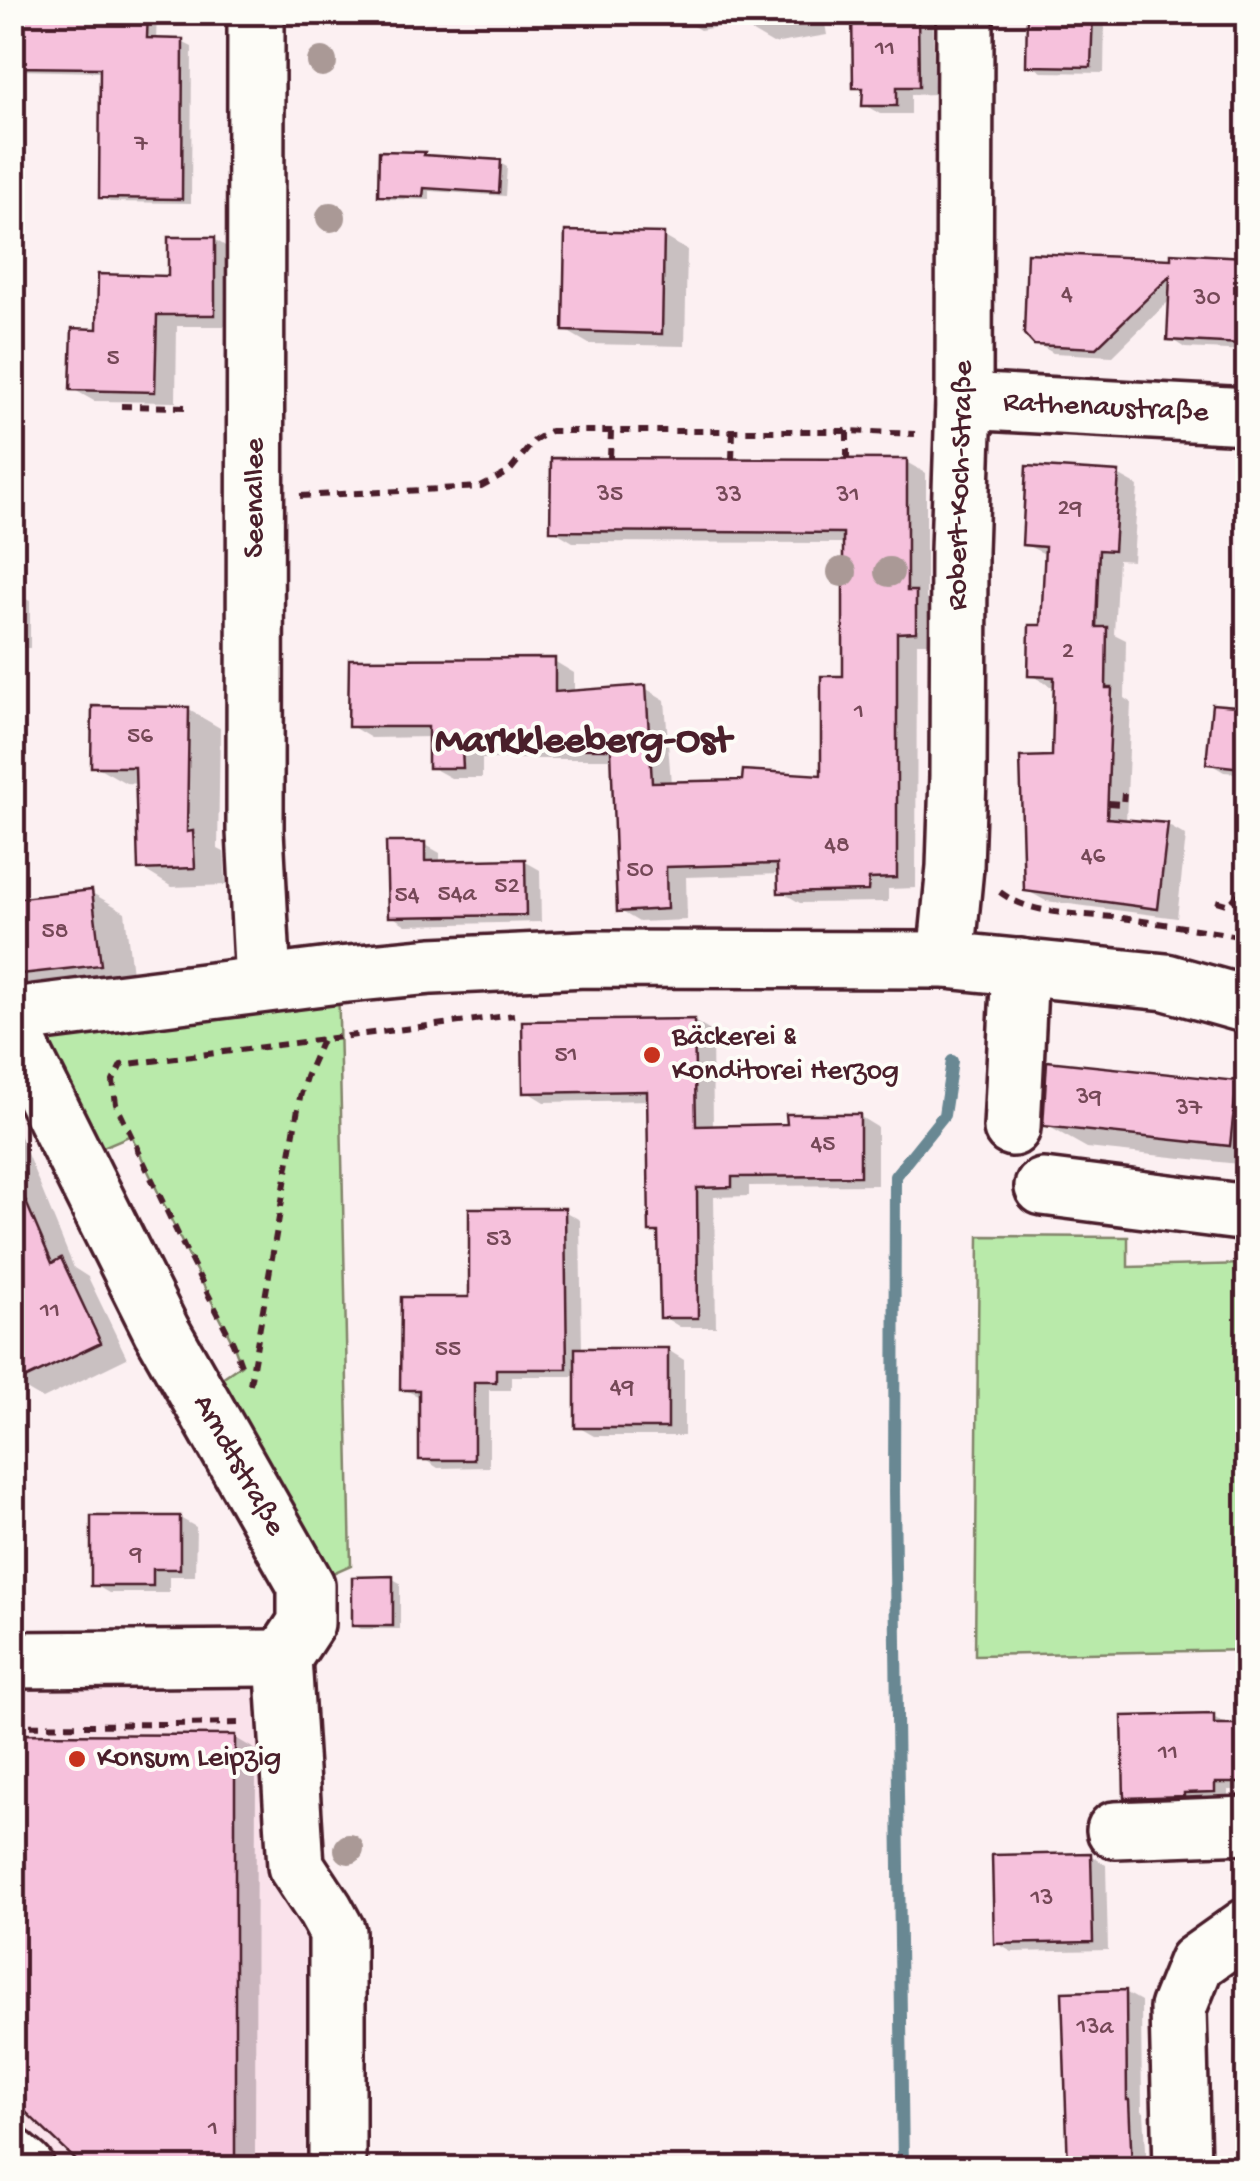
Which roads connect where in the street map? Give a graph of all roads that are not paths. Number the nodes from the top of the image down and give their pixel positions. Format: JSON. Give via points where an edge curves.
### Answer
{"nodes":[{"id":1,"x":256,"y":12,"type":"edge"},
{"id":2,"x":965,"y":12,"type":"edge"},
{"id":3,"x":1248,"y":416,"type":"edge"},
{"id":4,"x":946,"y":418,"type":"junction"},
{"id":5,"x":946,"y":960,"type":"junction"},
{"id":6,"x":1020,"y":967,"type":"junction"},
{"id":7,"x":263,"y":984,"type":"junction"},
{"id":8,"x":1248,"y":1005,"type":"edge"},
{"id":9,"x":12,"y":1016,"type":"edge"},
{"id":10,"x":12,"y":1031,"type":"edge"},
{"id":11,"x":1012,"y":1128,"type":"dead end"},
{"id":12,"x":1043,"y":1187,"type":"dead end"},
{"id":13,"x":1248,"y":1213,"type":"edge"},
{"id":14,"x":284,"y":1658,"type":"junction"},
{"id":15,"x":12,"y":1660,"type":"edge"},
{"id":16,"x":1248,"y":1825,"type":"edge"},
{"id":17,"x":1115,"y":1830,"type":"dead end"},
{"id":18,"x":1248,"y":1926,"type":"edge"},
{"id":19,"x":12,"y":2156,"type":"edge"},
{"id":20,"x":26,"y":2168,"type":"edge"},
{"id":21,"x":337,"y":2168,"type":"edge"},
{"id":22,"x":1182,"y":2168,"type":"edge"}],
"edges":[{"from":1,"to":7,"type":"street","name":"Seenallee","via":[[254,831]]},
{"from":2,"to":4,"type":"street","name":"Robert-Koch-Straße"},
{"from":3,"to":4,"type":"street","name":"Rathenaustraße"},
{"from":4,"to":5,"type":"street","name":"Robert-Koch-Straße","via":[[959,551],[955,867]]},
{"from":5,"to":6,"type":"street"},
{"from":5,"to":7,"type":"street","via":[[542,960]]},
{"from":6,"to":8,"type":"street","via":[[1166,982]]},
{"from":6,"to":11,"type":"street"},
{"from":7,"to":9,"type":"street"},
{"from":10,"to":14,"type":"street","name":"Arndtstraße","via":[[160,1330],[306,1585],[306,1623]]},
{"from":12,"to":13,"type":"street"},
{"from":14,"to":15,"type":"street"},
{"from":14,"to":21,"type":"street","via":[[296,1866],[337,1932]]},
{"from":16,"to":17,"type":"street"},
{"from":18,"to":22,"type":"street","via":[[1196,1963],[1178,2008]]},
{"from":19,"to":20,"type":"street"}]}
